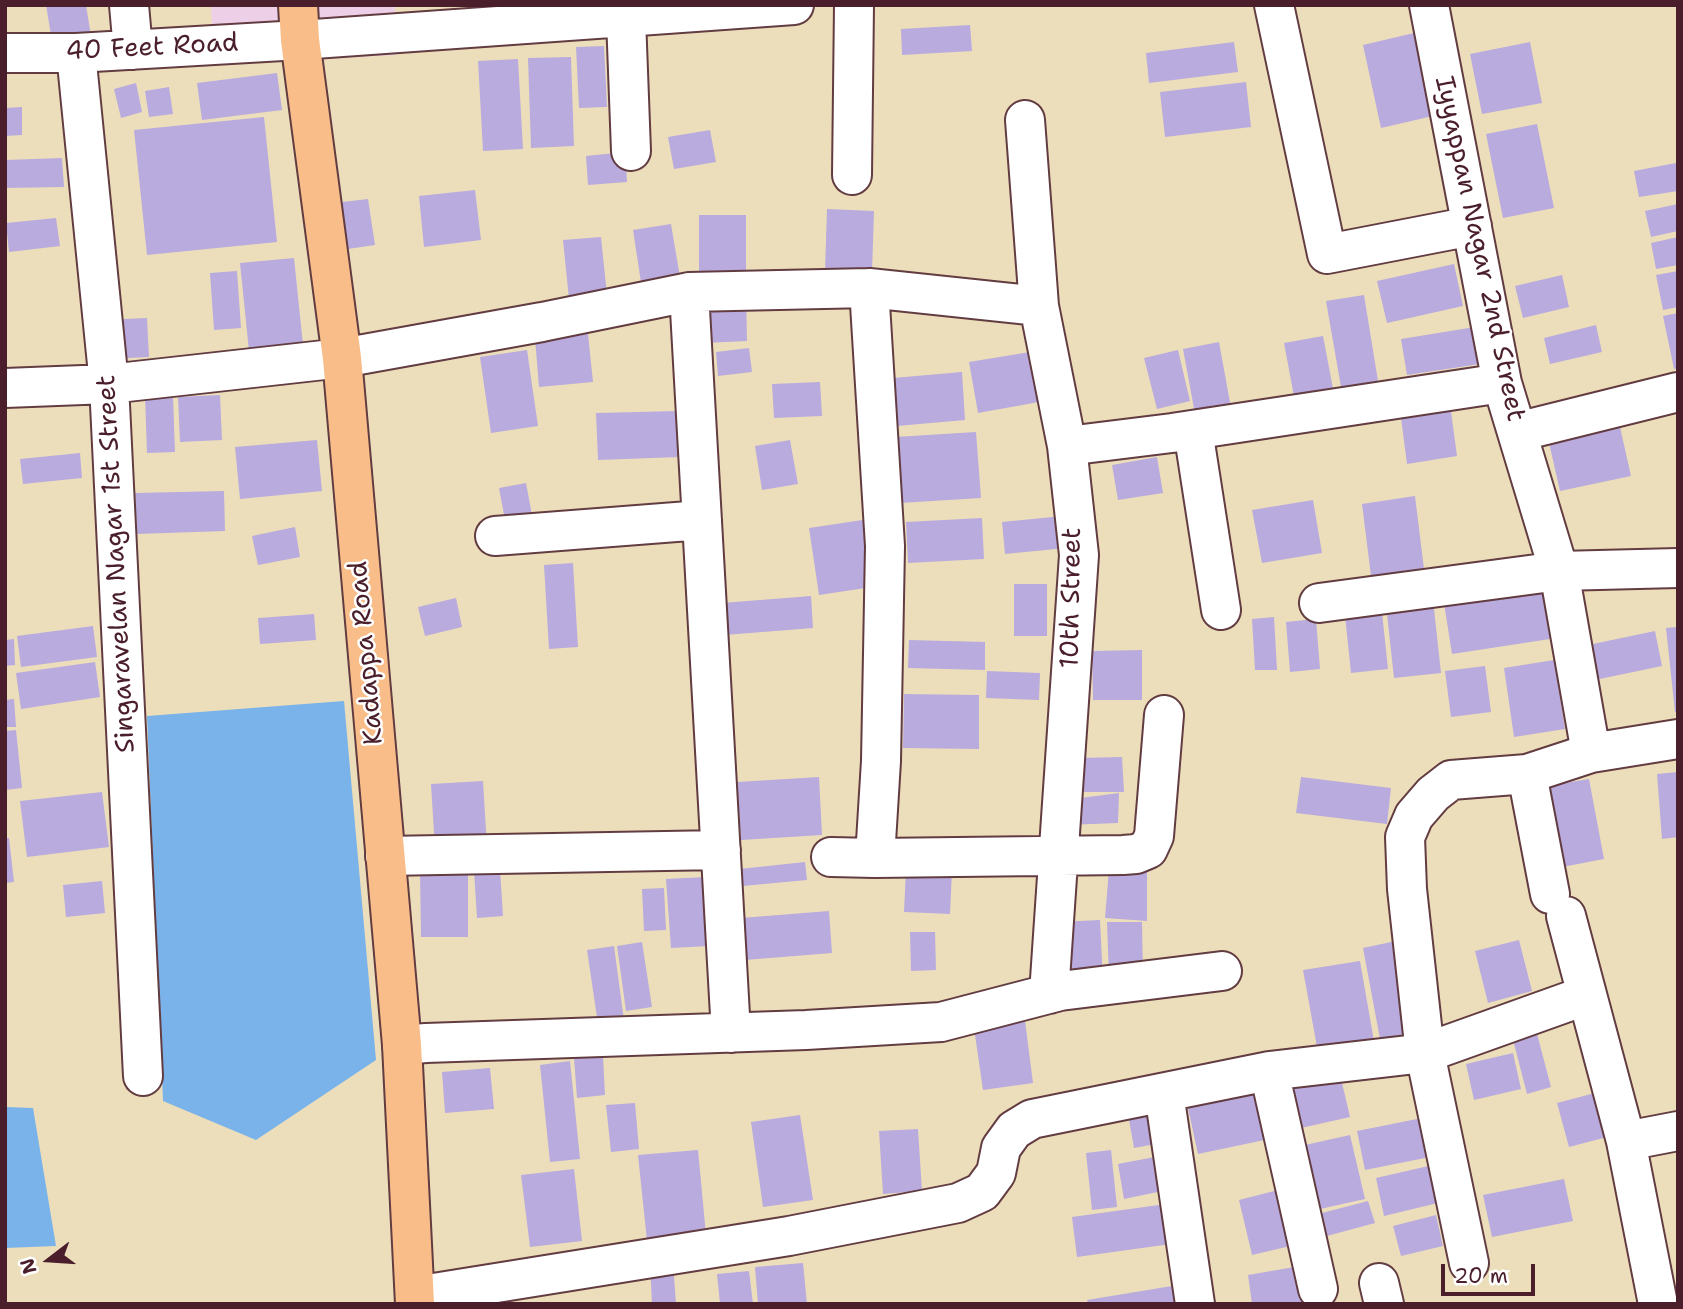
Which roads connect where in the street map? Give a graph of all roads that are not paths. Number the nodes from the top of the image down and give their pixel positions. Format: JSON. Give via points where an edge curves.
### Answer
{"nodes":[{"id":1,"x":129,"y":5,"type":"edge"},
{"id":2,"x":794,"y":5,"type":"edge"},
{"id":3,"x":854,"y":5,"type":"edge"},
{"id":4,"x":1274,"y":5,"type":"edge"},
{"id":5,"x":1429,"y":5,"type":"edge"},
{"id":6,"x":641,"y":13,"type":"edge"},
{"id":7,"x":299,"y":23,"type":"edge"},
{"id":8,"x":133,"y":50,"type":"junction"},
{"id":9,"x":5,"y":53,"type":"edge"},
{"id":10,"x":76,"y":53,"type":"junction"},
{"id":11,"x":1026,"y":120,"type":"dead end"},
{"id":12,"x":631,"y":150,"type":"dead end"},
{"id":13,"x":852,"y":175,"type":"dead end"},
{"id":14,"x":1472,"y":226,"type":"junction"},
{"id":15,"x":869,"y":288,"type":"junction"},
{"id":16,"x":690,"y":292,"type":"junction"},
{"id":17,"x":1039,"y":306,"type":"junction"},
{"id":18,"x":342,"y":358,"type":"junction"},
{"id":19,"x":1502,"y":383,"type":"junction"},
{"id":20,"x":108,"y":384,"type":"junction"},
{"id":21,"x":5,"y":388,"type":"edge"},
{"id":22,"x":1678,"y":391,"type":"edge"},
{"id":23,"x":1192,"y":430,"type":"junction"},
{"id":24,"x":1517,"y":432,"type":"junction"},
{"id":25,"x":1066,"y":446,"type":"junction"},
{"id":26,"x":702,"y":520,"type":"junction"},
{"id":27,"x":495,"y":536,"type":"dead end"},
{"id":28,"x":1678,"y":568,"type":"edge"},
{"id":29,"x":1559,"y":571,"type":"junction"},
{"id":30,"x":1319,"y":603,"type":"dead end"},
{"id":31,"x":1221,"y":610,"type":"dead end"},
{"id":32,"x":1164,"y":715,"type":"dead end"},
{"id":33,"x":1678,"y":739,"type":"edge"},
{"id":34,"x":1591,"y":753,"type":"junction"},
{"id":35,"x":1527,"y":774,"type":"junction"},
{"id":36,"x":721,"y":850,"type":"junction"},
{"id":37,"x":386,"y":856,"type":"junction"},
{"id":38,"x":1058,"y":856,"type":"junction"},
{"id":39,"x":831,"y":857,"type":"dead end"},
{"id":40,"x":875,"y":858,"type":"junction"},
{"id":41,"x":1222,"y":971,"type":"dead end"},
{"id":42,"x":1049,"y":994,"type":"junction"},
{"id":43,"x":1587,"y":995,"type":"junction"},
{"id":44,"x":731,"y":1033,"type":"junction"},
{"id":45,"x":402,"y":1045,"type":"junction"},
{"id":46,"x":1424,"y":1052,"type":"junction"},
{"id":47,"x":1269,"y":1071,"type":"junction"},
{"id":48,"x":143,"y":1076,"type":"dead end"},
{"id":49,"x":1164,"y":1093,"type":"junction"},
{"id":50,"x":1678,"y":1131,"type":"edge"},
{"id":51,"x":1626,"y":1141,"type":"junction"},
{"id":52,"x":1469,"y":1263,"type":"dead end"},
{"id":53,"x":1318,"y":1289,"type":"dead end"},
{"id":54,"x":415,"y":1300,"type":"edge"},
{"id":55,"x":1195,"y":1304,"type":"edge"},
{"id":56,"x":1658,"y":1304,"type":"edge"}],
"edges":[{"from":1,"to":8,"type":"street"},
{"from":2,"to":6,"type":"street","name":"40 Feet Road"},
{"from":3,"to":13,"type":"street"},
{"from":4,"to":14,"type":"street","via":[[1327,254]]},
{"from":5,"to":14,"type":"street","name":"Iyyappan Nagar 2nd Street"},
{"from":6,"to":7,"type":"street","name":"40 Feet Road"},
{"from":6,"to":12,"type":"street"},
{"from":7,"to":8,"type":"street","name":"40 Feet Road"},
{"from":7,"to":18,"type":"main road","name":"Kadappa Road"},
{"from":8,"to":10,"type":"street","name":"40 Feet Road"},
{"from":9,"to":10,"type":"street","name":"40 Feet Road"},
{"from":10,"to":20,"type":"street","name":"Singaravelan Nagar 1st Street"},
{"from":11,"to":17,"type":"street","name":"10th Street"},
{"from":14,"to":19,"type":"street","name":"Iyyappan Nagar 2nd Street"},
{"from":15,"to":16,"type":"street"},
{"from":15,"to":17,"type":"street"},
{"from":15,"to":40,"type":"street","via":[[885,545]]},
{"from":16,"to":18,"type":"street"},
{"from":16,"to":26,"type":"street"},
{"from":17,"to":25,"type":"street","name":"10th Street"},
{"from":18,"to":20,"type":"street"},
{"from":18,"to":37,"type":"main road","name":"Kadappa Road"},
{"from":19,"to":23,"type":"street"},
{"from":19,"to":24,"type":"street","name":"Iyyappan Nagar 2nd Street"},
{"from":20,"to":21,"type":"street"},
{"from":20,"to":48,"type":"street","name":"Singaravelan Nagar 1st Street"},
{"from":22,"to":24,"type":"street"},
{"from":23,"to":25,"type":"street"},
{"from":23,"to":31,"type":"street"},
{"from":24,"to":29,"type":"street","name":"Iyyappan Nagar 2nd Street"},
{"from":25,"to":38,"type":"street","name":"10th Street","via":[[1079,555]]},
{"from":26,"to":27,"type":"street"},
{"from":26,"to":36,"type":"street"},
{"from":28,"to":29,"type":"street"},
{"from":29,"to":30,"type":"street"},
{"from":29,"to":34,"type":"street","name":"Iyyappan Nagar 2nd Street"},
{"from":32,"to":38,"type":"street","via":[[1154,836],[1149,849],[1136,854]]},
{"from":33,"to":34,"type":"street"},
{"from":34,"to":35,"type":"street"},
{"from":35,"to":43,"type":"street","via":[[1558,905]]},
{"from":35,"to":46,"type":"street","via":[[1451,780],[1414,816],[1405,837],[1406,889]]},
{"from":36,"to":37,"type":"street"},
{"from":36,"to":44,"type":"street"},
{"from":37,"to":45,"type":"main road","name":"Kadappa Road"},
{"from":38,"to":40,"type":"street"},
{"from":38,"to":42,"type":"street","name":"10th Street"},
{"from":39,"to":40,"type":"street"},
{"from":41,"to":42,"type":"street"},
{"from":42,"to":44,"type":"street","via":[[941,1021]]},
{"from":43,"to":46,"type":"street"},
{"from":43,"to":51,"type":"street"},
{"from":44,"to":45,"type":"street"},
{"from":45,"to":54,"type":"main road","name":"Kadappa Road"},
{"from":46,"to":47,"type":"street"},
{"from":46,"to":52,"type":"street"},
{"from":47,"to":49,"type":"street"},
{"from":47,"to":53,"type":"street"},
{"from":49,"to":54,"type":"street","via":[[1032,1119],[1014,1130],[1001,1148],[996,1173],[982,1192],[958,1203]]},
{"from":49,"to":55,"type":"street"},
{"from":50,"to":51,"type":"street"},
{"from":51,"to":56,"type":"street"}]}
